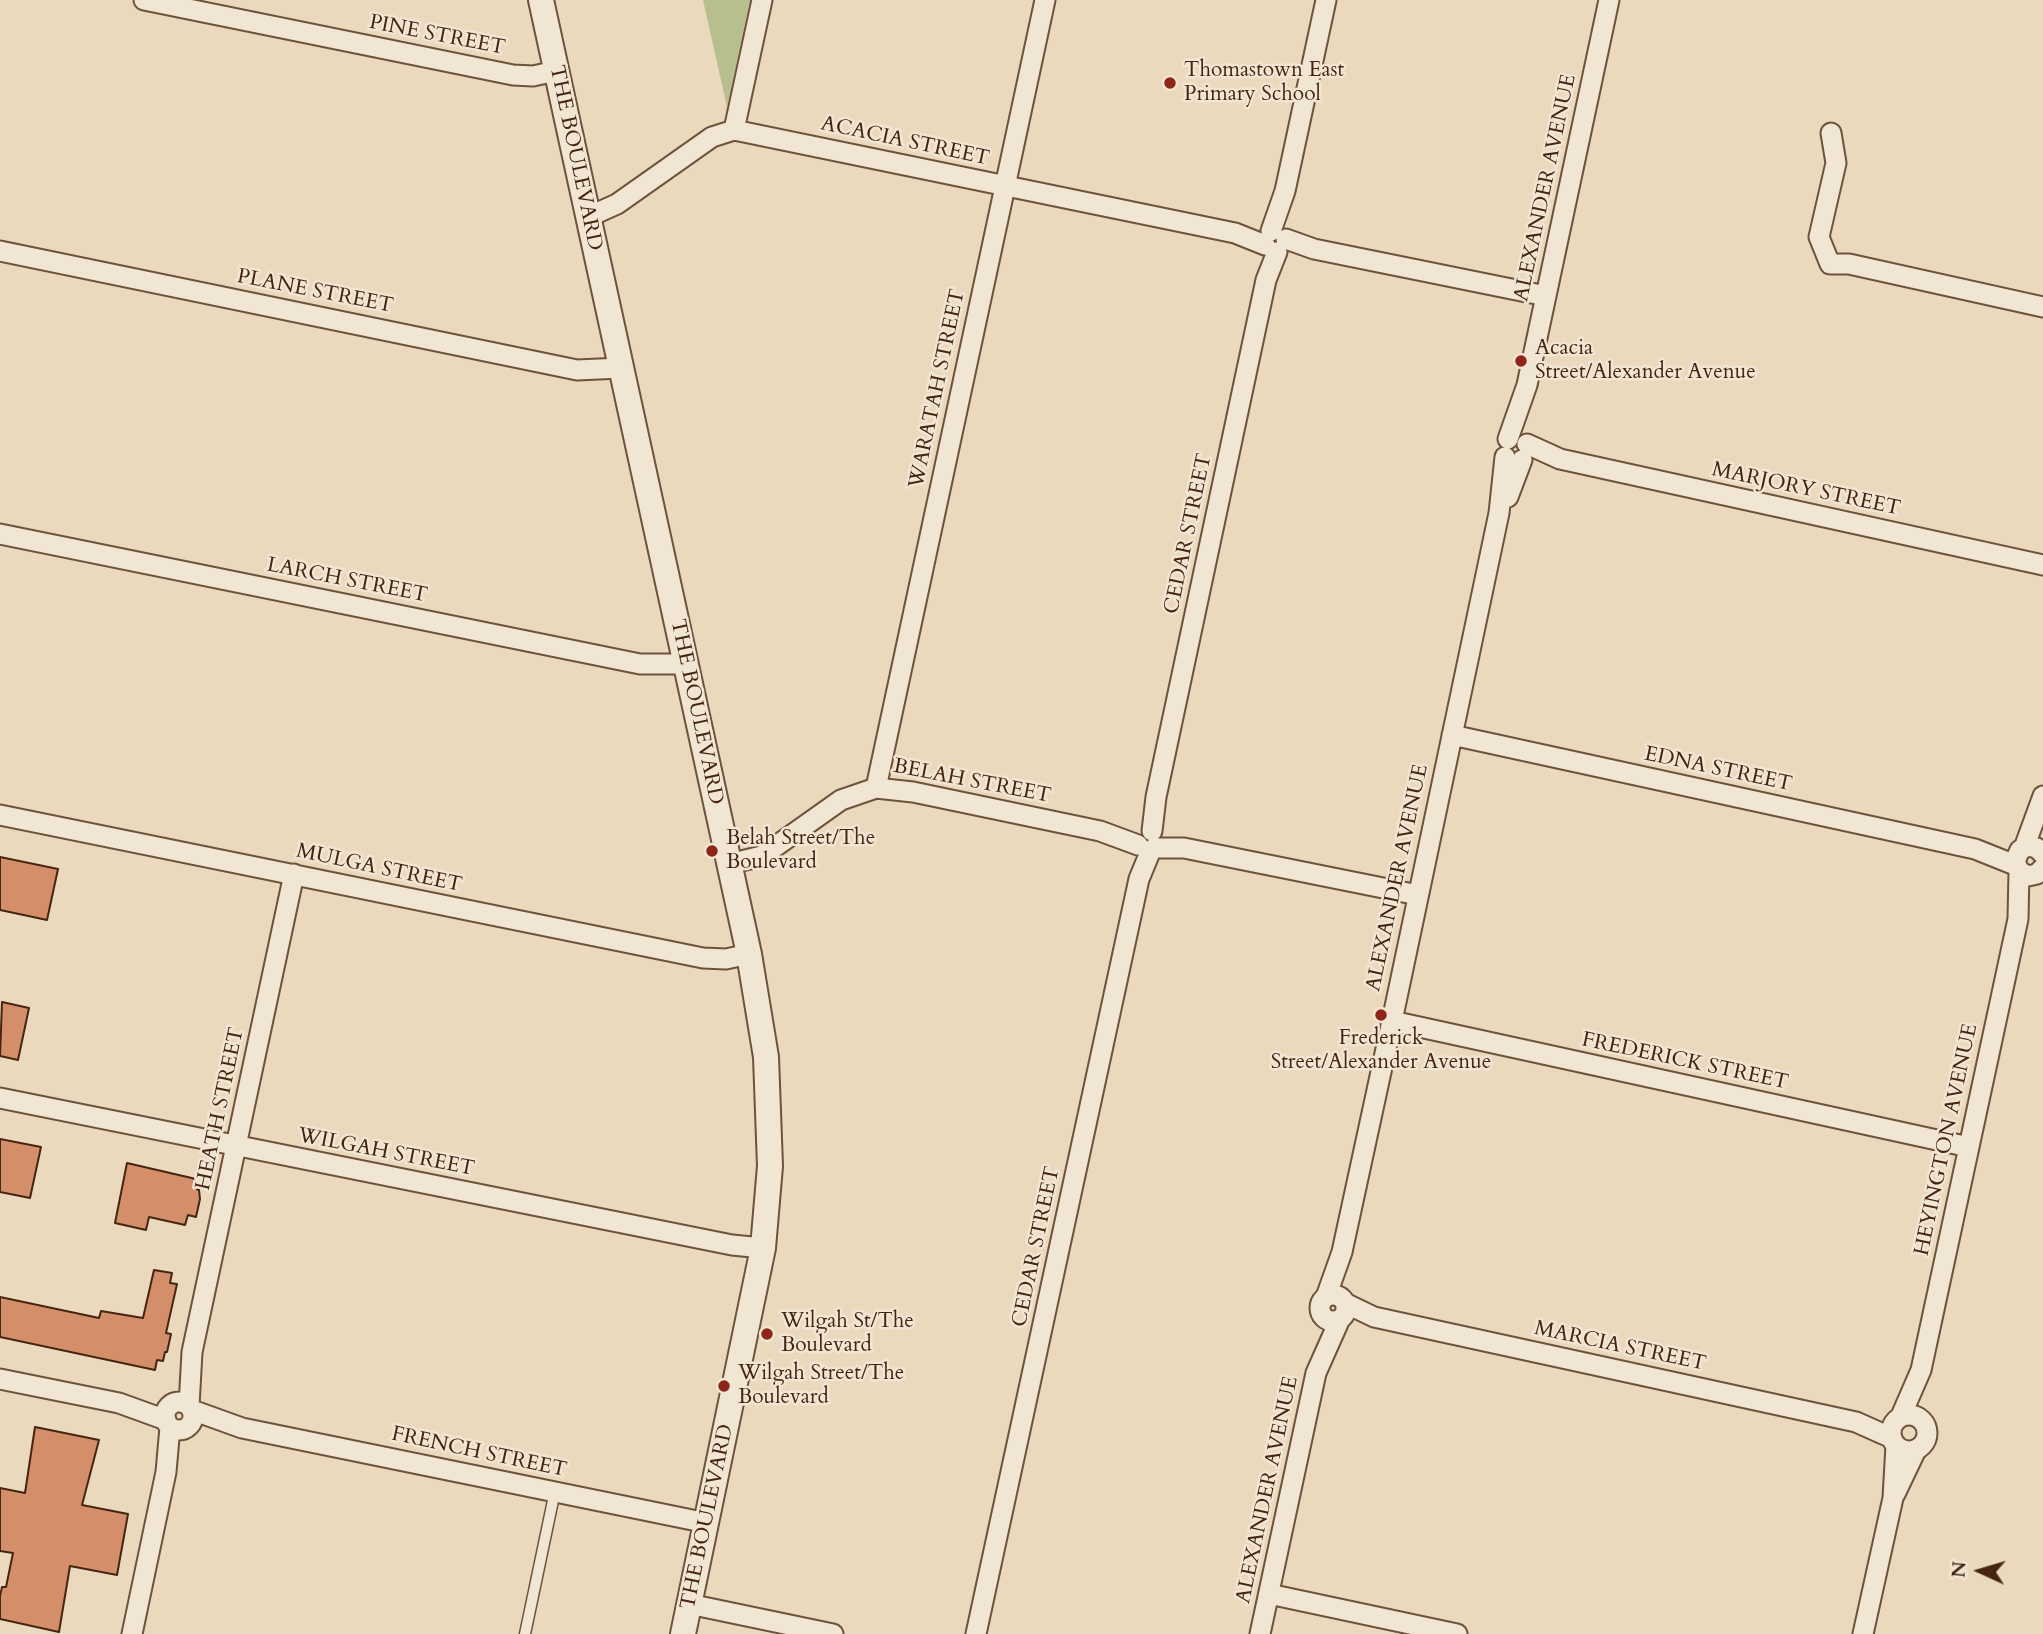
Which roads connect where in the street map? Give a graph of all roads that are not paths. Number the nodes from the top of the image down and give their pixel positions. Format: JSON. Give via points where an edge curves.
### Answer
{"nodes":[{"id":1,"x":144,"y":0,"type":"edge"},
{"id":2,"x":541,"y":0,"type":"edge"},
{"id":3,"x":762,"y":0,"type":"edge"},
{"id":4,"x":1045,"y":0,"type":"edge"},
{"id":5,"x":1326,"y":0,"type":"edge"},
{"id":6,"x":1609,"y":0,"type":"edge"},
{"id":7,"x":556,"y":71,"type":"junction"},
{"id":8,"x":734,"y":130,"type":"junction"},
{"id":9,"x":1830,"y":133,"type":"dead end"},
{"id":10,"x":1004,"y":186,"type":"junction"},
{"id":11,"x":588,"y":217,"type":"junction"},
{"id":12,"x":1275,"y":241,"type":"junction"},
{"id":13,"x":0,"y":251,"type":"edge"},
{"id":14,"x":1546,"y":296,"type":"junction"},
{"id":15,"x":2043,"y":307,"type":"edge"},
{"id":16,"x":621,"y":368,"type":"junction"},
{"id":17,"x":1518,"y":450,"type":"junction"},
{"id":18,"x":0,"y":534,"type":"edge"},
{"id":19,"x":2043,"y":565,"type":"edge"},
{"id":20,"x":685,"y":664,"type":"junction"},
{"id":21,"x":1452,"y":736,"type":"junction"},
{"id":22,"x":876,"y":788,"type":"junction"},
{"id":23,"x":2043,"y":796,"type":"edge"},
{"id":24,"x":0,"y":815,"type":"edge"},
{"id":25,"x":1147,"y":840,"type":"junction"},
{"id":26,"x":2032,"y":857,"type":"edge"},
{"id":27,"x":729,"y":864,"type":"junction"},
{"id":28,"x":294,"y":874,"type":"junction"},
{"id":29,"x":1418,"y":895,"type":"junction"},
{"id":30,"x":749,"y":954,"type":"junction"},
{"id":31,"x":1391,"y":1021,"type":"junction"},
{"id":32,"x":0,"y":1098,"type":"edge"},
{"id":33,"x":236,"y":1146,"type":"junction"},
{"id":34,"x":1969,"y":1147,"type":"junction"},
{"id":35,"x":763,"y":1248,"type":"junction"},
{"id":36,"x":1336,"y":1309,"type":"junction"},
{"id":37,"x":1921,"y":1370,"type":"junction"},
{"id":38,"x":0,"y":1379,"type":"edge"},
{"id":39,"x":179,"y":1416,"type":"junction"},
{"id":40,"x":1923,"y":1420,"type":"junction"},
{"id":41,"x":1896,"y":1430,"type":"junction"},
{"id":42,"x":1916,"y":1450,"type":"junction"},
{"id":43,"x":555,"y":1491,"type":"junction"},
{"id":44,"x":1893,"y":1498,"type":"junction"},
{"id":45,"x":707,"y":1523,"type":"junction"},
{"id":46,"x":1269,"y":1594,"type":"junction"},
{"id":47,"x":689,"y":1604,"type":"junction"},
{"id":48,"x":979,"y":1630,"type":"edge"},
{"id":49,"x":132,"y":1634,"type":"edge"},
{"id":50,"x":525,"y":1634,"type":"edge"},
{"id":51,"x":683,"y":1634,"type":"edge"},
{"id":52,"x":832,"y":1634,"type":"edge"},
{"id":53,"x":1260,"y":1634,"type":"edge"},
{"id":54,"x":1457,"y":1634,"type":"edge"},
{"id":55,"x":1863,"y":1634,"type":"edge"}],
"edges":[{"from":1,"to":7,"type":"street","name":"PINE STREET","via":[[513,75]]},
{"from":2,"to":7,"type":"street","name":"THE BOULEVARD"},
{"from":3,"to":8,"type":"street"},
{"from":4,"to":10,"type":"street","name":"WARATAH STREET"},
{"from":5,"to":12,"type":"street","name":"CEDAR STREET"},
{"from":6,"to":14,"type":"street","name":"ALEXANDER AVENUE"},
{"from":7,"to":11,"type":"street","name":"THE BOULEVARD"},
{"from":8,"to":10,"type":"street","name":"ACACIA STREET"},
{"from":8,"to":11,"type":"street","via":[[712,137],[617,204]]},
{"from":9,"to":15,"type":"street","via":[[1836,163],[1819,237],[1830,264],[1849,264]]},
{"from":10,"to":12,"type":"street","name":"ACACIA STREET"},
{"from":10,"to":22,"type":"street","name":"WARATAH STREET"},
{"from":11,"to":16,"type":"street","name":"THE BOULEVARD"},
{"from":12,"to":14,"type":"street","name":"ACACIA STREET"},
{"from":12,"to":25,"type":"street","name":"CEDAR STREET"},
{"from":13,"to":16,"type":"street","name":"PLANE STREET","via":[[577,370]]},
{"from":14,"to":17,"type":"street","name":"ALEXANDER AVENUE"},
{"from":16,"to":20,"type":"street","name":"THE BOULEVARD"},
{"from":17,"to":19,"type":"street","name":"MARJORY STREET"},
{"from":17,"to":21,"type":"street","name":"ALEXANDER AVENUE","via":[[1499,513]]},
{"from":18,"to":20,"type":"street","name":"LARCH STREET","via":[[640,664]]},
{"from":20,"to":27,"type":"street","name":"THE BOULEVARD"},
{"from":21,"to":26,"type":"street","name":"EDNA STREET","via":[[1975,849]]},
{"from":21,"to":29,"type":"street","name":"ALEXANDER AVENUE"},
{"from":22,"to":25,"type":"street","name":"BELAH STREET"},
{"from":22,"to":27,"type":"street","name":"BELAH STREET","via":[[841,800],[762,856]]},
{"from":23,"to":26,"type":"street","name":"HEYINGTON AVENUE"},
{"from":24,"to":28,"type":"street","name":"MULGA STREET"},
{"from":25,"to":29,"type":"street","name":"BELAH STREET"},
{"from":25,"to":48,"type":"street","name":"CEDAR STREET"},
{"from":26,"to":34,"type":"street","name":"HEYINGTON AVENUE"},
{"from":27,"to":30,"type":"street","name":"THE BOULEVARD"},
{"from":28,"to":30,"type":"street","name":"MULGA STREET","via":[[702,958]]},
{"from":28,"to":33,"type":"street","name":"HEATH STREET"},
{"from":29,"to":31,"type":"street","name":"ALEXANDER AVENUE"},
{"from":30,"to":35,"type":"street","name":"THE BOULEVARD","via":[[769,1099],[770,1166]]},
{"from":31,"to":34,"type":"street","name":"FREDERICK STREET"},
{"from":31,"to":36,"type":"street","name":"ALEXANDER AVENUE","via":[[1342,1252]]},
{"from":32,"to":33,"type":"street","name":"WILGAH STREET"},
{"from":33,"to":35,"type":"street","name":"WILGAH STREET"},
{"from":33,"to":39,"type":"street","name":"HEATH STREET"},
{"from":34,"to":37,"type":"street","name":"HEYINGTON AVENUE"},
{"from":35,"to":45,"type":"street","name":"THE BOULEVARD"},
{"from":36,"to":41,"type":"street","name":"MARCIA STREET"},
{"from":36,"to":46,"type":"street","name":"ALEXANDER AVENUE"},
{"from":37,"to":40,"type":"street","name":"HEYINGTON AVENUE"},
{"from":37,"to":41,"type":"street","name":"HEYINGTON AVENUE"},
{"from":38,"to":39,"type":"street","name":"FRENCH STREET"},
{"from":39,"to":43,"type":"street","name":"FRENCH STREET"},
{"from":39,"to":49,"type":"street","name":"HEATH STREET"},
{"from":40,"to":41,"type":"street","via":[[1912,1415]]},
{"from":40,"to":42,"type":"street","via":[[1927,1437]]},
{"from":41,"to":42,"type":"street","via":[[1905,1450]]},
{"from":41,"to":44,"type":"street","name":"HEYINGTON AVENUE"},
{"from":42,"to":44,"type":"street","name":"HEYINGTON AVENUE"},
{"from":43,"to":45,"type":"street","name":"FRENCH STREET"},
{"from":43,"to":50,"type":"lane"},
{"from":44,"to":55,"type":"street","name":"HEYINGTON AVENUE"},
{"from":45,"to":47,"type":"street","name":"THE BOULEVARD"},
{"from":46,"to":53,"type":"street","name":"ALEXANDER AVENUE"},
{"from":46,"to":54,"type":"street"},
{"from":47,"to":51,"type":"street","name":"THE BOULEVARD"},
{"from":47,"to":52,"type":"street"}]}
